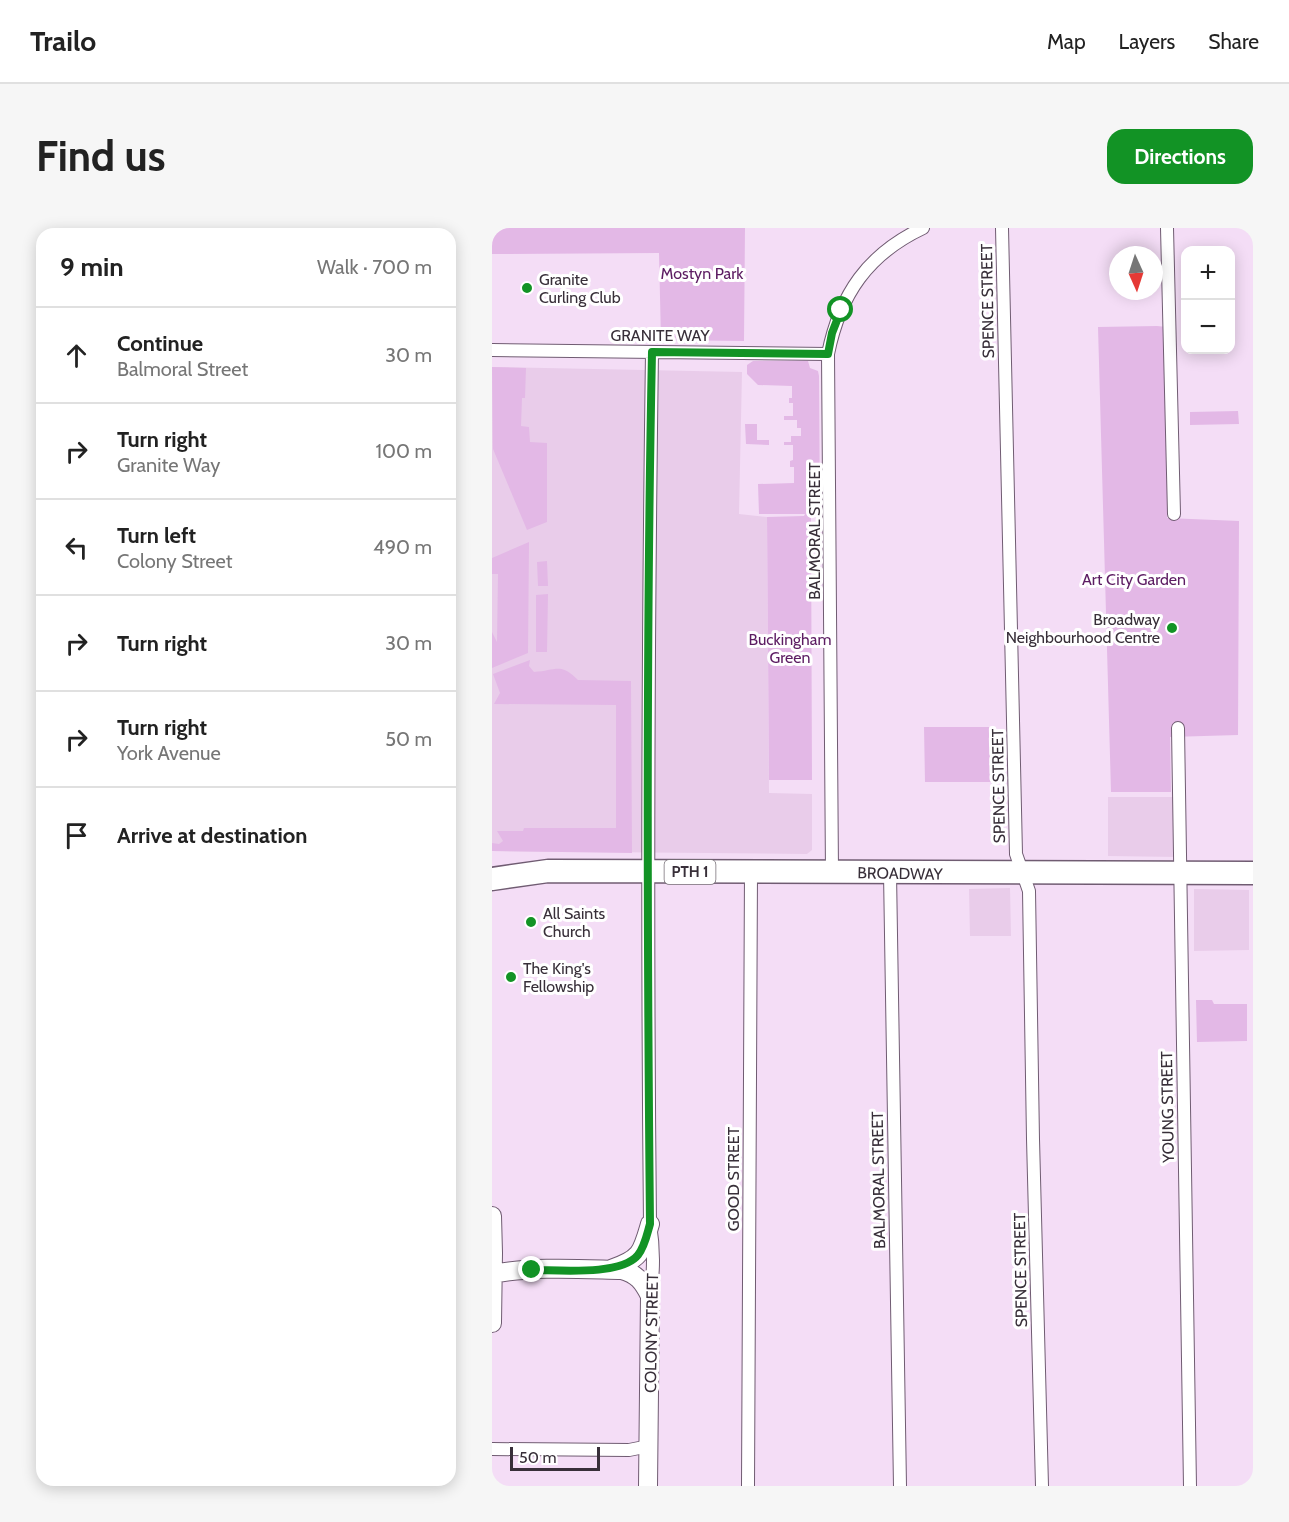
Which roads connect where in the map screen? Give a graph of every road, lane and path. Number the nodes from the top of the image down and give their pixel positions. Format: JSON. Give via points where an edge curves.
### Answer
{"nodes":[{"id":1,"x":923,"y":228,"type":"edge"},
{"id":2,"x":1002,"y":228,"type":"edge"},
{"id":3,"x":1167,"y":228,"type":"edge"},
{"id":4,"x":492,"y":350,"type":"edge"},
{"id":5,"x":652,"y":352,"type":"junction"},
{"id":6,"x":828,"y":354,"type":"junction"},
{"id":7,"x":1173,"y":514,"type":"dead end"},
{"id":8,"x":1178,"y":728,"type":"dead end"},
{"id":9,"x":492,"y":864,"type":"edge"},
{"id":10,"x":548,"y":871,"type":"junction"},
{"id":11,"x":648,"y":872,"type":"junction"},
{"id":12,"x":751,"y":872,"type":"junction"},
{"id":13,"x":832,"y":872,"type":"junction"},
{"id":14,"x":890,"y":873,"type":"junction"},
{"id":15,"x":1023,"y":873,"type":"junction"},
{"id":16,"x":1253,"y":873,"type":"edge"},
{"id":17,"x":1179,"y":874,"type":"junction"},
{"id":18,"x":492,"y":879,"type":"edge"},
{"id":19,"x":492,"y":1216,"type":"edge"},
{"id":20,"x":650,"y":1224,"type":"junction"},
{"id":21,"x":608,"y":1270,"type":"junction"},
{"id":22,"x":493,"y":1274,"type":"edge"},
{"id":23,"x":650,"y":1296,"type":"junction"},
{"id":24,"x":492,"y":1323,"type":"edge"},
{"id":25,"x":649,"y":1446,"type":"junction"},
{"id":26,"x":492,"y":1449,"type":"edge"},
{"id":27,"x":648,"y":1486,"type":"edge"},
{"id":28,"x":748,"y":1486,"type":"edge"},
{"id":29,"x":900,"y":1486,"type":"edge"},
{"id":30,"x":1042,"y":1486,"type":"edge"},
{"id":31,"x":1191,"y":1486,"type":"edge"}],
"edges":[{"from":1,"to":6,"type":"street","name":"BALMORAL STREET","via":[[877,257],[859,276],[841,310]]},
{"from":2,"to":15,"type":"street","name":"SPENCE STREET","via":[[1016,854]]},
{"from":3,"to":7,"type":"street"},
{"from":4,"to":5,"type":"street","name":"GRANITE WAY"},
{"from":5,"to":6,"type":"street","name":"GRANITE WAY"},
{"from":5,"to":11,"type":"street","name":"COLONY STREET"},
{"from":6,"to":13,"type":"street","name":"BALMORAL STREET"},
{"from":8,"to":17,"type":"street","name":"YOUNG STREET"},
{"from":9,"to":10,"type":"highway","name":"BROADWAY","number":"PTH 1","via":[[525,864]]},
{"from":10,"to":11,"type":"highway","name":"BROADWAY","number":"PTH 1"},
{"from":10,"to":18,"type":"highway","name":"BROADWAY","number":"PTH 1"},
{"from":11,"to":12,"type":"highway","name":"BROADWAY","number":"PTH 1"},
{"from":11,"to":20,"type":"street","name":"COLONY STREET"},
{"from":12,"to":13,"type":"highway","name":"BROADWAY","number":"PTH 1"},
{"from":12,"to":28,"type":"street","name":"GOOD STREET"},
{"from":13,"to":14,"type":"highway","name":"BROADWAY","number":"PTH 1"},
{"from":14,"to":15,"type":"highway","name":"BROADWAY","number":"PTH 1"},
{"from":14,"to":29,"type":"street","name":"BALMORAL STREET"},
{"from":15,"to":17,"type":"highway","name":"BROADWAY","number":"PTH 1"},
{"from":15,"to":30,"type":"street","name":"SPENCE STREET","via":[[1029,891]]},
{"from":16,"to":17,"type":"highway","name":"BROADWAY","number":"PTH 1"},
{"from":17,"to":31,"type":"street","name":"YOUNG STREET"},
{"from":19,"to":22,"type":"main road"},
{"from":20,"to":21,"type":"main road","via":[[635,1258]]},
{"from":20,"to":23,"type":"street","name":"COLONY STREET"},
{"from":21,"to":22,"type":"main road"},
{"from":21,"to":23,"type":"main road","via":[[635,1274]]},
{"from":22,"to":24,"type":"main road"},
{"from":23,"to":25,"type":"main road","name":"COLONY STREET"},
{"from":25,"to":26,"type":"street"},
{"from":25,"to":27,"type":"main road","name":"COLONY STREET"}]}
